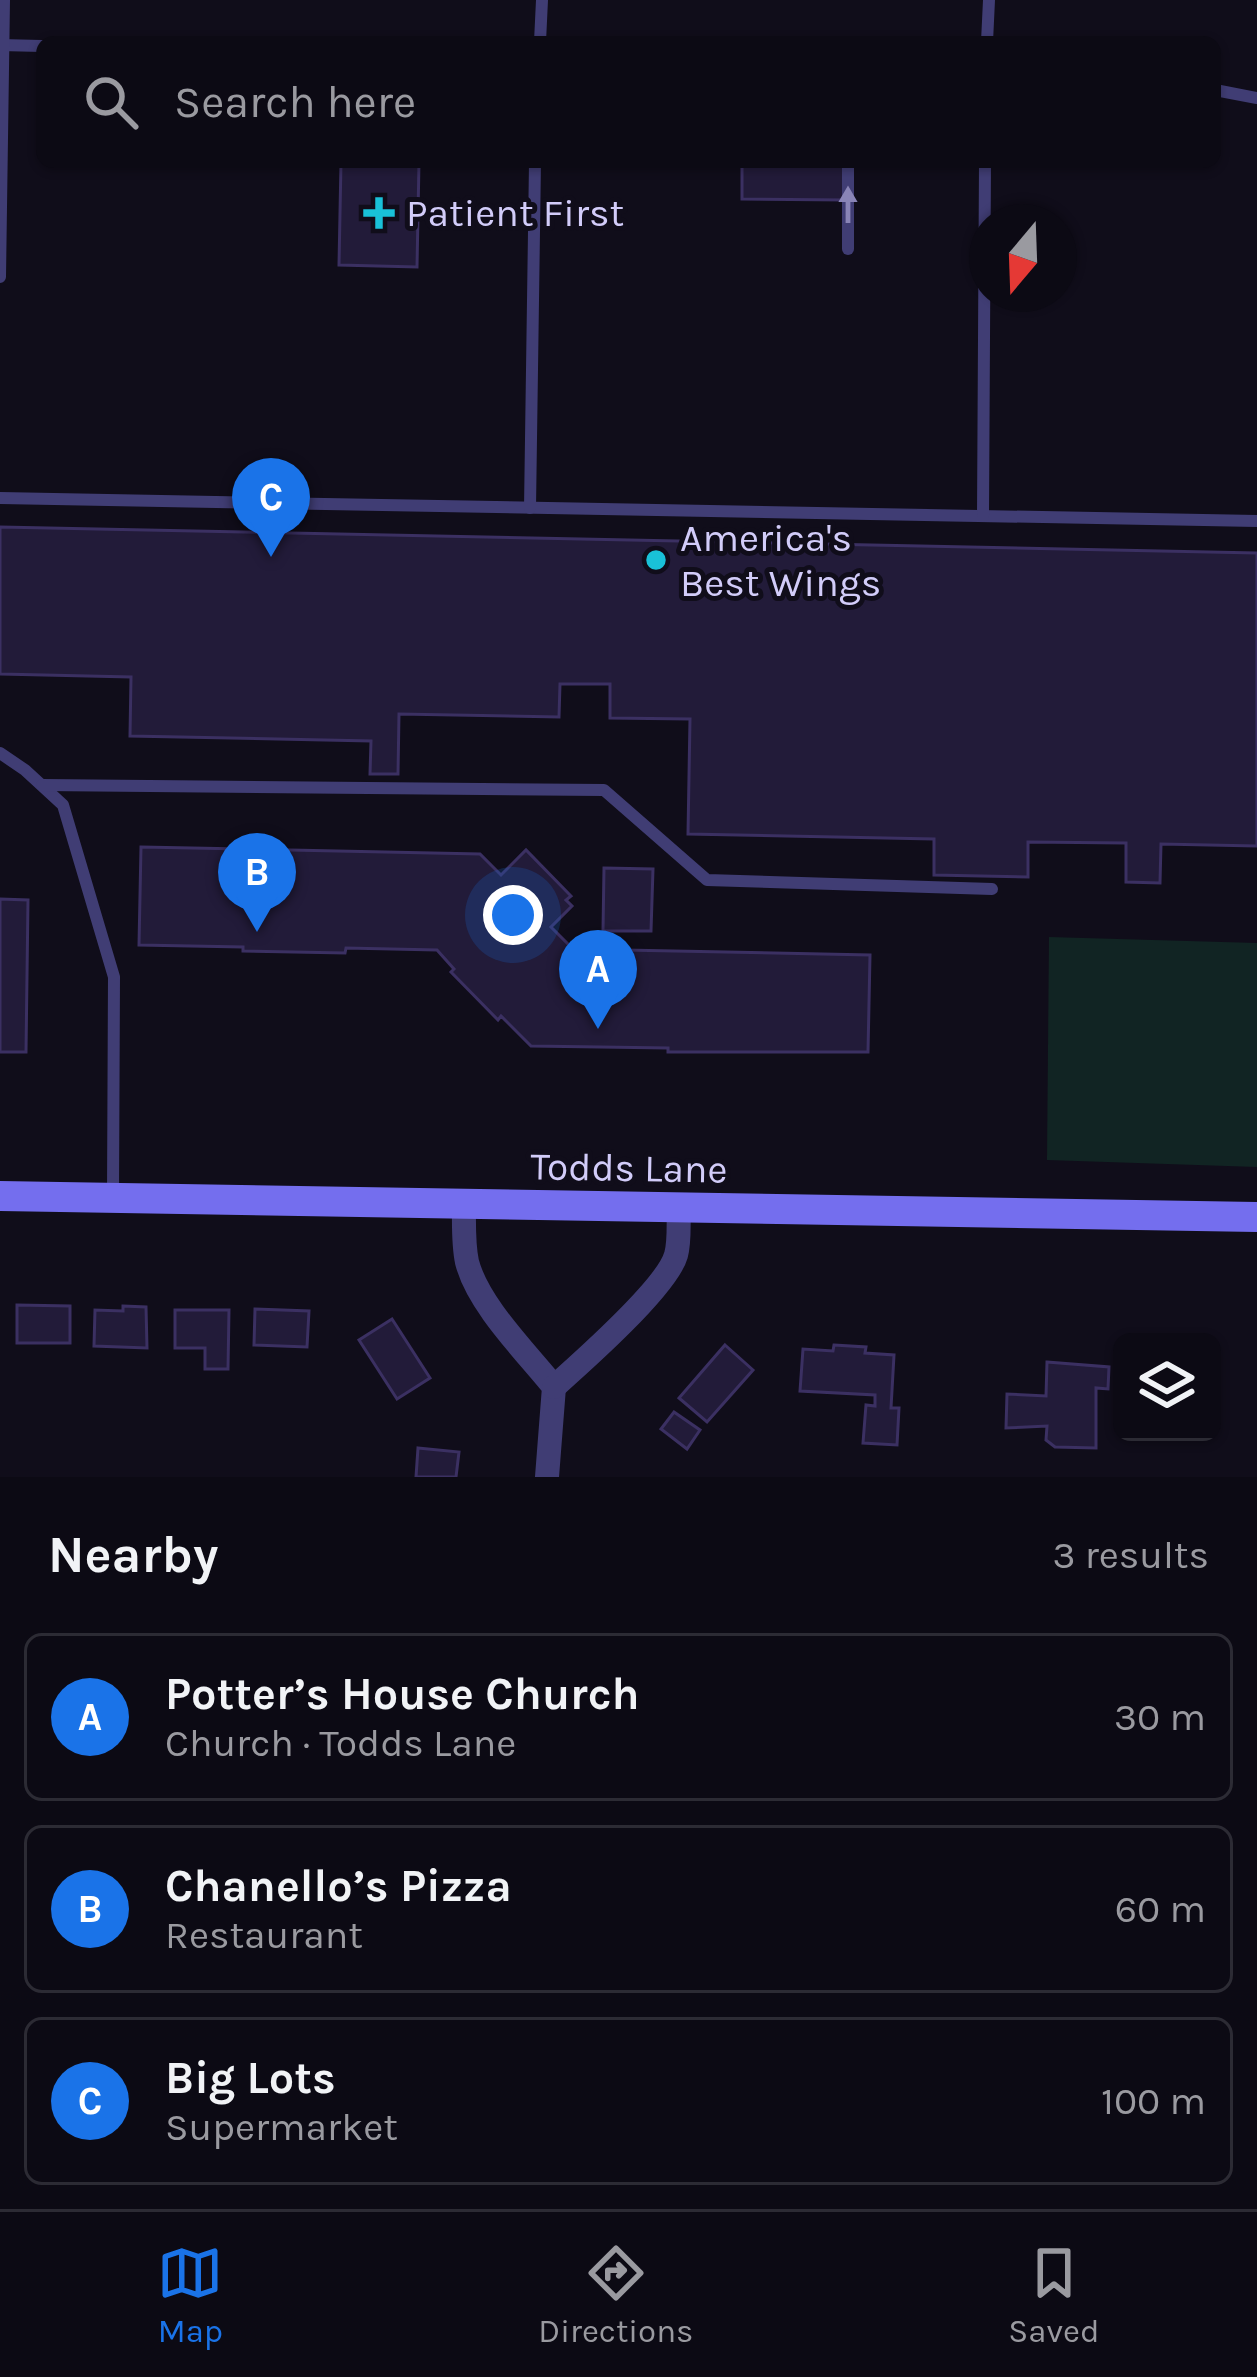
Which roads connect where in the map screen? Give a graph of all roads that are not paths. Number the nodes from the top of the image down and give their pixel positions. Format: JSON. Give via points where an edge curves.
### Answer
{"nodes":[{"id":1,"x":4,"y":0,"type":"edge"},
{"id":2,"x":542,"y":0,"type":"edge"},
{"id":3,"x":989,"y":0,"type":"edge"},
{"id":4,"x":540,"y":36,"type":"edge"},
{"id":5,"x":987,"y":36,"type":"edge"},
{"id":6,"x":2,"y":45,"type":"edge"},
{"id":7,"x":36,"y":46,"type":"edge"},
{"id":8,"x":1221,"y":91,"type":"edge"},
{"id":9,"x":1257,"y":98,"type":"edge"},
{"id":10,"x":536,"y":168,"type":"edge"},
{"id":11,"x":848,"y":168,"type":"edge"},
{"id":12,"x":986,"y":168,"type":"edge"},
{"id":13,"x":848,"y":249,"type":"dead end"},
{"id":14,"x":0,"y":277,"type":"edge"},
{"id":15,"x":0,"y":498,"type":"edge"},
{"id":16,"x":530,"y":508,"type":"junction"},
{"id":17,"x":983,"y":516,"type":"junction"},
{"id":18,"x":1257,"y":521,"type":"edge"},
{"id":19,"x":0,"y":753,"type":"edge"},
{"id":20,"x":43,"y":785,"type":"junction"},
{"id":21,"x":992,"y":889,"type":"dead end"},
{"id":22,"x":0,"y":1196,"type":"edge"},
{"id":23,"x":112,"y":1198,"type":"junction"},
{"id":24,"x":464,"y":1204,"type":"junction"},
{"id":25,"x":679,"y":1208,"type":"junction"},
{"id":26,"x":1257,"y":1217,"type":"edge"},
{"id":27,"x":554,"y":1387,"type":"junction"},
{"id":28,"x":547,"y":1477,"type":"edge"}],
"edges":[{"from":1,"to":6,"type":"lane"},
{"from":2,"to":4,"type":"lane"},
{"from":3,"to":5,"type":"lane"},
{"from":6,"to":7,"type":"lane"},
{"from":6,"to":14,"type":"lane"},
{"from":8,"to":9,"type":"lane"},
{"from":10,"to":16,"type":"lane"},
{"from":13,"to":11,"type":"lane","one_way":true},
{"from":12,"to":17,"type":"lane"},
{"from":15,"to":16,"type":"lane"},
{"from":16,"to":17,"type":"lane"},
{"from":17,"to":18,"type":"lane"},
{"from":19,"to":20,"type":"lane"},
{"from":20,"to":21,"type":"lane","via":[[604,790],[707,880]]},
{"from":20,"to":23,"type":"lane","via":[[64,806],[114,977]]},
{"from":22,"to":23,"type":"main road","name":"Todds Lane"},
{"from":23,"to":24,"type":"main road","name":"Todds Lane"},
{"from":24,"to":25,"type":"main road","name":"Todds Lane"},
{"from":24,"to":27,"type":"street","via":[[471,1275]]},
{"from":25,"to":26,"type":"main road","name":"Todds Lane"},
{"from":25,"to":27,"type":"street","via":[[676,1256],[665,1275]]},
{"from":27,"to":28,"type":"street"}]}
